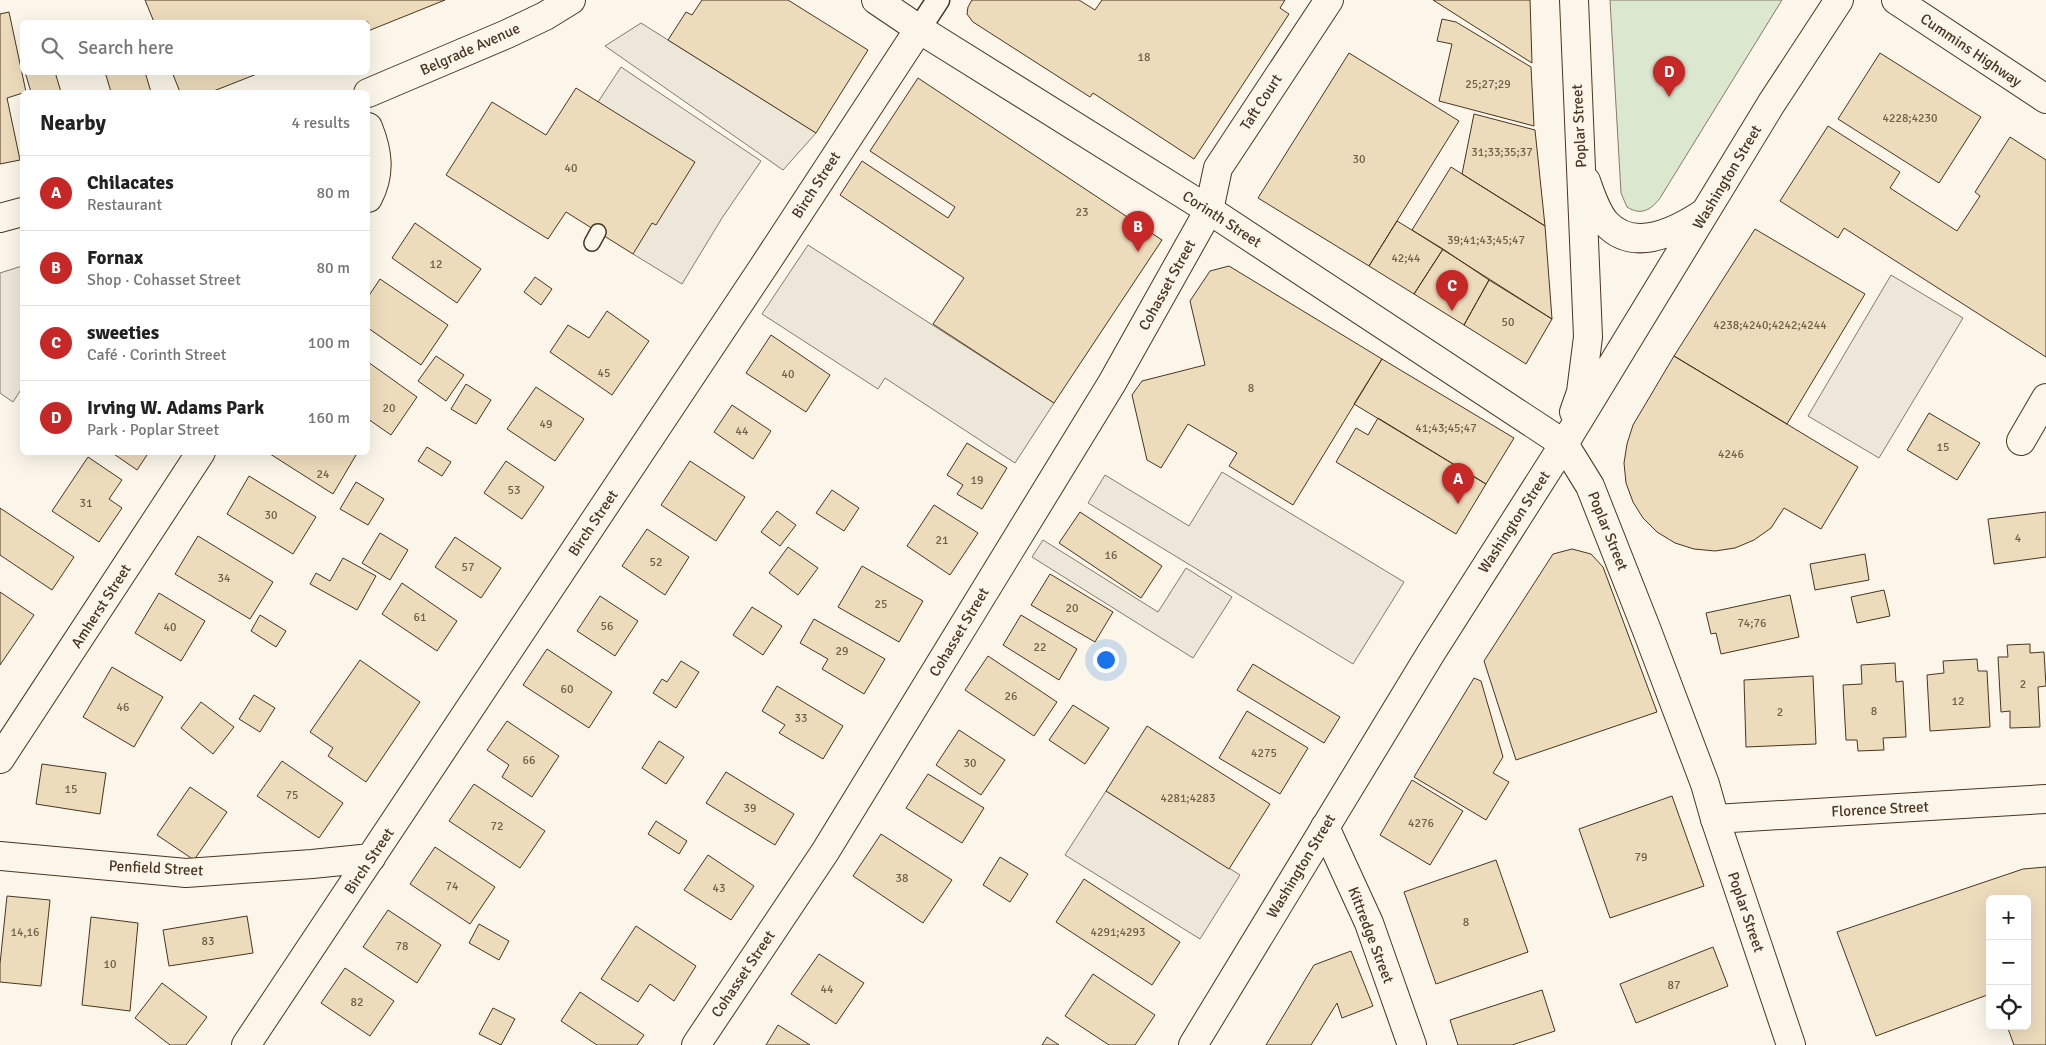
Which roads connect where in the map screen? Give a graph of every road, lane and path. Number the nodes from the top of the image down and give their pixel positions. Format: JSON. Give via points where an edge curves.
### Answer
{"nodes":[{"id":1,"x":876,"y":0,"type":"edge"},
{"id":2,"x":938,"y":0,"type":"edge"},
{"id":3,"x":1328,"y":0,"type":"edge"},
{"id":4,"x":1574,"y":0,"type":"edge"},
{"id":5,"x":1839,"y":0,"type":"edge"},
{"id":6,"x":1896,"y":0,"type":"edge"},
{"id":7,"x":564,"y":2,"type":"edge"},
{"id":8,"x":919,"y":29,"type":"junction"},
{"id":9,"x":370,"y":92,"type":"edge"},
{"id":10,"x":2046,"y":99,"type":"edge"},
{"id":11,"x":370,"y":133,"type":"edge"},
{"id":12,"x":1581,"y":171,"type":"junction"},
{"id":13,"x":370,"y":194,"type":"edge"},
{"id":14,"x":1209,"y":210,"type":"junction"},
{"id":15,"x":1707,"y":210,"type":"junction"},
{"id":16,"x":20,"y":213,"type":"edge"},
{"id":17,"x":0,"y":218,"type":"edge"},
{"id":18,"x":2046,"y":398,"type":"edge"},
{"id":19,"x":2021,"y":441,"type":"dead end"},
{"id":20,"x":1564,"y":444,"type":"junction"},
{"id":21,"x":199,"y":455,"type":"edge"},
{"id":22,"x":0,"y":759,"type":"edge"},
{"id":23,"x":2046,"y":799,"type":"edge"},
{"id":24,"x":1715,"y":819,"type":"junction"},
{"id":25,"x":1325,"y":827,"type":"junction"},
{"id":26,"x":0,"y":856,"type":"edge"},
{"id":27,"x":371,"y":858,"type":"junction"},
{"id":28,"x":246,"y":1045,"type":"edge"},
{"id":29,"x":696,"y":1045,"type":"edge"},
{"id":30,"x":1193,"y":1045,"type":"edge"},
{"id":31,"x":1412,"y":1045,"type":"edge"},
{"id":32,"x":1791,"y":1045,"type":"edge"}],
"edges":[{"from":1,"to":8,"type":"street","name":"Corinth Street"},
{"from":2,"to":8,"type":"street","name":"Birch Street"},
{"from":3,"to":14,"type":"street","name":"Taft Court","via":[[1218,168]]},
{"from":4,"to":12,"type":"street","name":"Poplar Street"},
{"from":5,"to":15,"type":"street","name":"Washington Street"},
{"from":6,"to":10,"type":"street","name":"Cummins Highway"},
{"from":7,"to":9,"type":"street","name":"Belgrade Avenue","via":[[491,41]]},
{"from":8,"to":14,"type":"street","name":"Corinth Street"},
{"from":8,"to":27,"type":"street","name":"Birch Street"},
{"from":11,"to":13,"type":"street","via":[[377,171]]},
{"from":12,"to":15,"type":"street","via":[[1605,222],[1616,231],[1637,239],[1670,232]]},
{"from":12,"to":20,"type":"street","name":"Poplar Street","via":[[1588,337],[1580,392]]},
{"from":14,"to":20,"type":"street","name":"Corinth Street"},
{"from":14,"to":29,"type":"street","name":"Cohasset Street","via":[[1112,383],[825,852]]},
{"from":15,"to":20,"type":"street","name":"Washington Street"},
{"from":16,"to":17,"type":"street"},
{"from":18,"to":19,"type":"street"},
{"from":20,"to":24,"type":"street","name":"Poplar Street","via":[[1590,486],[1702,777]]},
{"from":20,"to":25,"type":"street","name":"Washington Street"},
{"from":21,"to":22,"type":"street","name":"Amherst Street"},
{"from":23,"to":24,"type":"street","name":"Florence Street"},
{"from":24,"to":32,"type":"street","name":"Poplar Street"},
{"from":25,"to":30,"type":"street","name":"Washington Street"},
{"from":25,"to":31,"type":"street","name":"Kittredge Street","via":[[1369,923]]},
{"from":26,"to":27,"type":"street","name":"Penfield Street","via":[[186,873]]},
{"from":27,"to":28,"type":"street","name":"Birch Street"}]}
